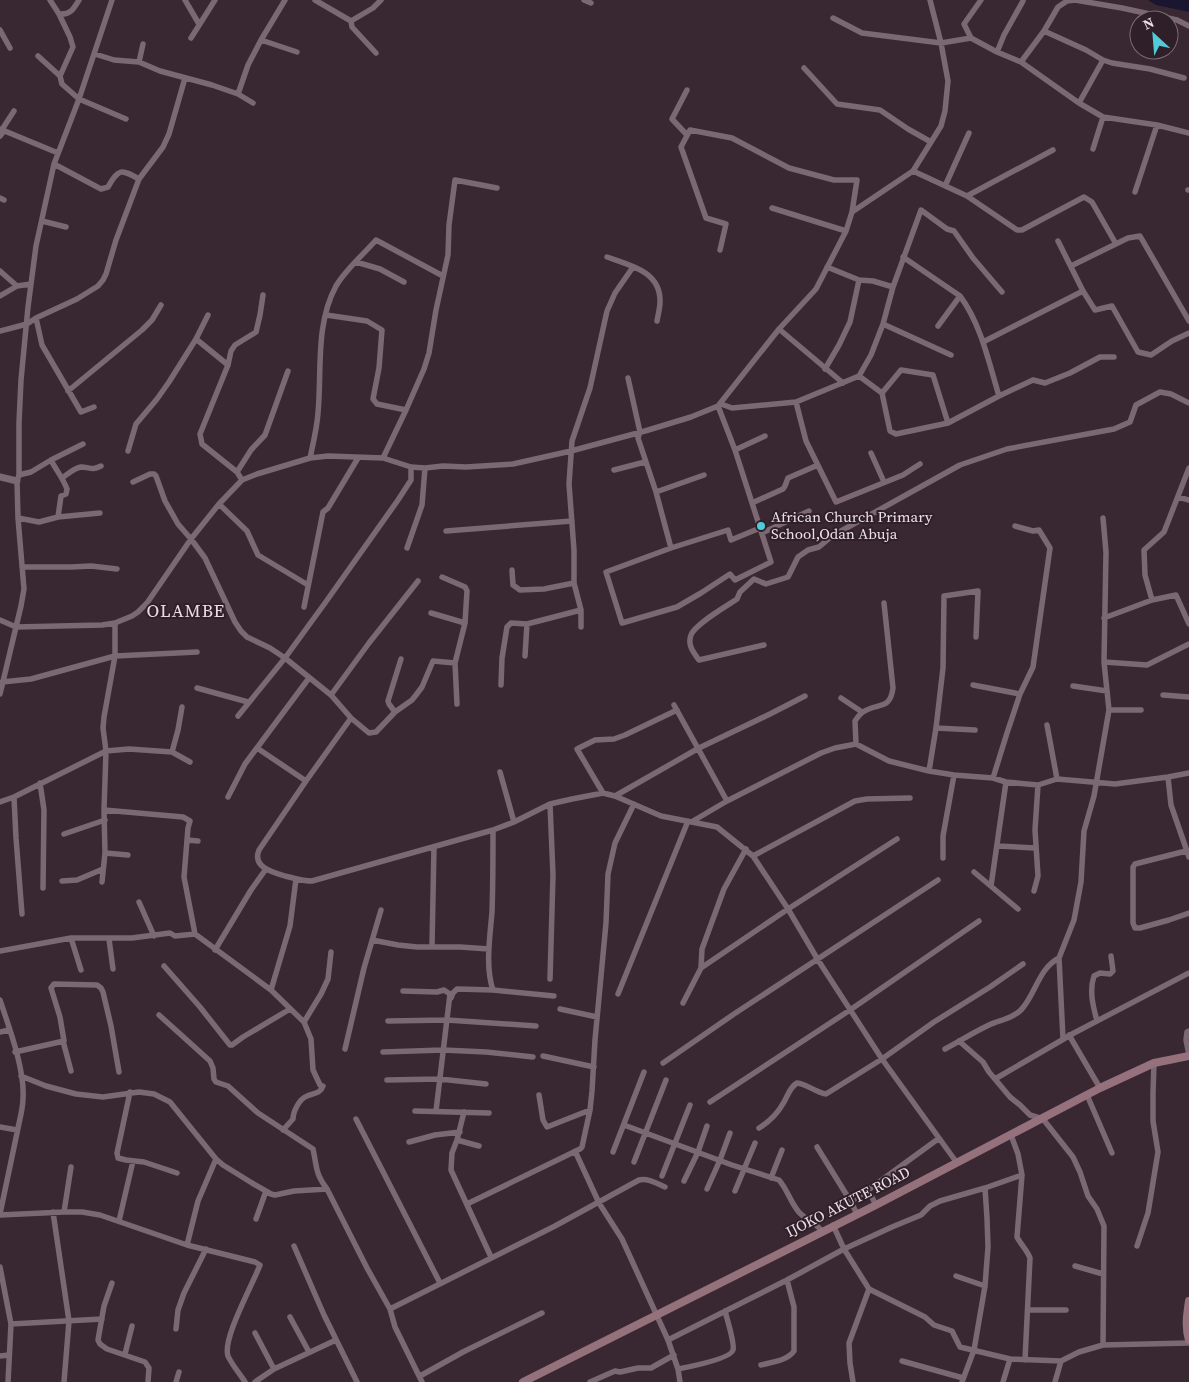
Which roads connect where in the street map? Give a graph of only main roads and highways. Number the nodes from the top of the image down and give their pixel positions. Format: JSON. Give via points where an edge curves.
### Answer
{"nodes":[{"id":1,"x":1189,"y":1056,"type":"edge"},
{"id":2,"x":1189,"y":1301,"type":"edge"},
{"id":3,"x":1188,"y":1310,"type":"edge"},
{"id":4,"x":1189,"y":1341,"type":"edge"},
{"id":5,"x":523,"y":1382,"type":"edge"}],
"edges":[{"from":1,"to":5,"type":"main road","name":"IJOKO AKUTE ROAD","via":[[1154,1063],[1100,1088],[876,1205]]},
{"from":2,"to":3,"type":"main road"},
{"from":3,"to":4,"type":"main road"}]}
